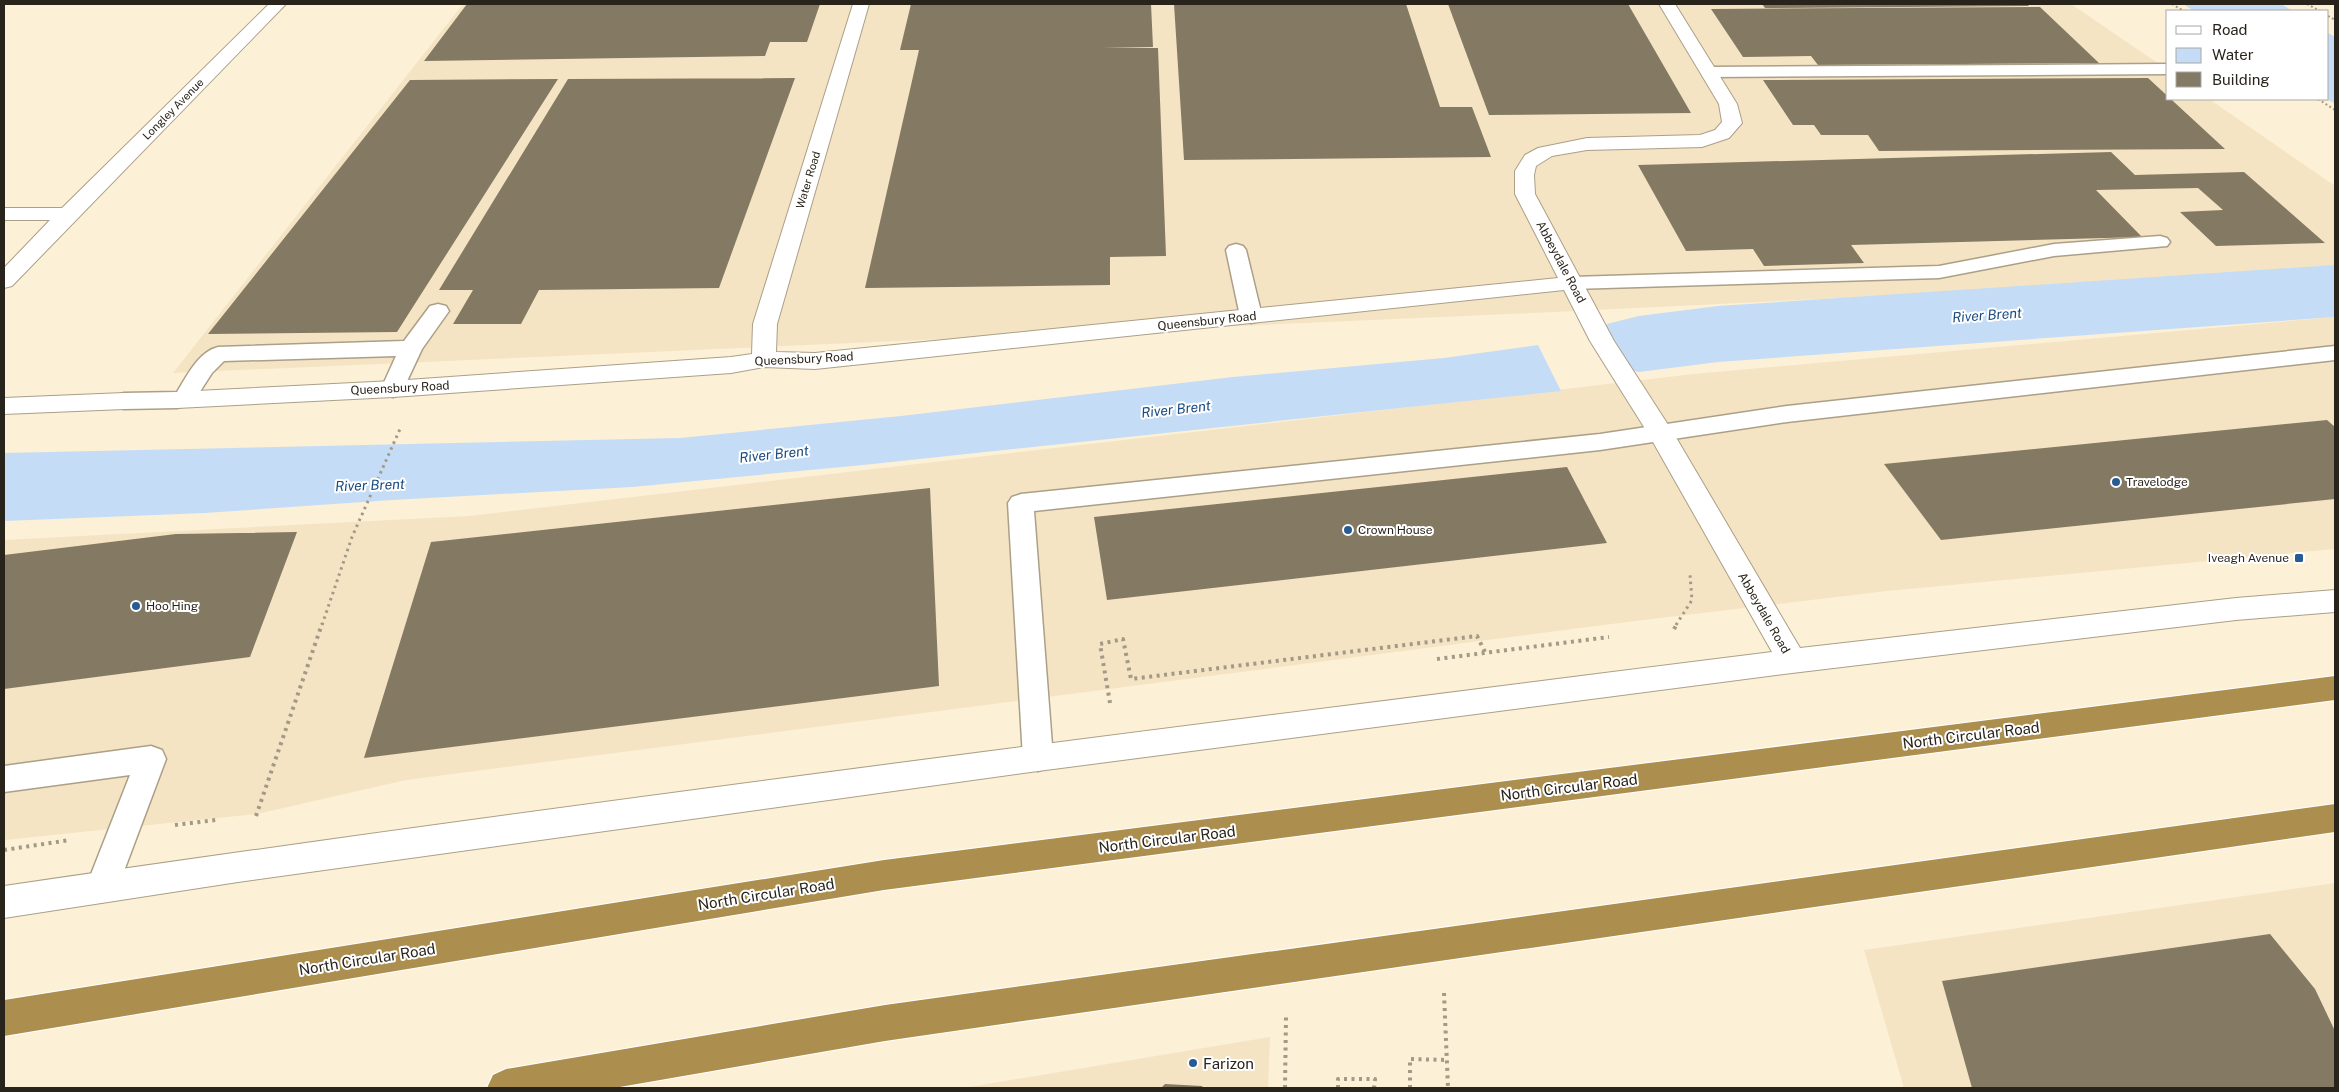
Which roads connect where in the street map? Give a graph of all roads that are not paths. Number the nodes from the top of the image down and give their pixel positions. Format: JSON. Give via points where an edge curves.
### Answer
{"nodes":[{"id":1,"x":278,"y":4,"type":"edge"},
{"id":2,"x":861,"y":4,"type":"edge"},
{"id":3,"x":1667,"y":4,"type":"edge"},
{"id":4,"x":2166,"y":69,"type":"edge"},
{"id":5,"x":1710,"y":72,"type":"junction"},
{"id":6,"x":4,"y":214,"type":"edge"},
{"id":7,"x":68,"y":214,"type":"junction"},
{"id":8,"x":2160,"y":242,"type":"dead end"},
{"id":9,"x":1236,"y":250,"type":"dead end"},
{"id":10,"x":4,"y":281,"type":"edge"},
{"id":11,"x":1572,"y":283,"type":"junction"},
{"id":12,"x":438,"y":311,"type":"dead end"},
{"id":13,"x":1251,"y":316,"type":"junction"},
{"id":14,"x":411,"y":348,"type":"junction"},
{"id":15,"x":2335,"y":353,"type":"edge"},
{"id":16,"x":764,"y":359,"type":"junction"},
{"id":17,"x":393,"y":389,"type":"junction"},
{"id":18,"x":181,"y":399,"type":"junction"},
{"id":19,"x":124,"y":401,"type":"joint"},
{"id":20,"x":4,"y":406,"type":"edge"},
{"id":21,"x":1661,"y":434,"type":"junction"},
{"id":22,"x":2335,"y":601,"type":"edge"},
{"id":23,"x":1792,"y":661,"type":"junction"},
{"id":24,"x":2335,"y":688,"type":"edge"},
{"id":25,"x":1038,"y":758,"type":"junction"},
{"id":26,"x":4,"y":780,"type":"edge"},
{"id":27,"x":2335,"y":818,"type":"edge"},
{"id":28,"x":102,"y":887,"type":"junction"},
{"id":29,"x":4,"y":902,"type":"edge"},
{"id":30,"x":4,"y":1018,"type":"edge"},
{"id":31,"x":506,"y":1088,"type":"edge"}],
"edges":[{"from":1,"to":7,"type":"street","name":"Longley Avenue"},
{"from":2,"to":16,"type":"street","name":"Water Road","via":[[765,324]]},
{"from":3,"to":5,"type":"street","name":"Abbeydale Road"},
{"from":4,"to":5,"type":"lane"},
{"from":5,"to":11,"type":"street","name":"Abbeydale Road","via":[[1728,104],[1732,123],[1722,134],[1702,141],[1572,144],[1547,150],[1531,160],[1523,175],[1526,194]]},
{"from":6,"to":7,"type":"street"},
{"from":7,"to":10,"type":"street"},
{"from":8,"to":11,"type":"lane","via":[[2054,250],[1938,272]]},
{"from":9,"to":13,"type":"lane"},
{"from":11,"to":13,"type":"street","name":"Queensbury Road"},
{"from":11,"to":21,"type":"street","name":"Abbeydale Road","via":[[1602,341]]},
{"from":12,"to":14,"type":"lane"},
{"from":13,"to":16,"type":"street","name":"Queensbury Road","via":[[815,361]]},
{"from":14,"to":17,"type":"lane"},
{"from":14,"to":18,"type":"lane","via":[[218,354]]},
{"from":15,"to":21,"type":"lane","via":[[1786,414]]},
{"from":16,"to":17,"type":"street","name":"Queensbury Road","via":[[731,365]]},
{"from":17,"to":18,"type":"street","name":"Queensbury Road"},
{"from":18,"to":19,"type":"lane","name":"Queensbury Road"},
{"from":19,"to":20,"type":"street","name":"Queensbury Road"},
{"from":21,"to":23,"type":"street","name":"Abbeydale Road"},
{"from":21,"to":25,"type":"lane","via":[[1021,503]]},
{"from":22,"to":23,"type":"street","via":[[2236,609]]},
{"from":23,"to":25,"type":"street"},
{"from":24,"to":30,"type":"highway","name":"North Circular Road","via":[[884,875]]},
{"from":25,"to":28,"type":"street"},
{"from":26,"to":28,"type":"lane","via":[[151,759]]},
{"from":27,"to":31,"type":"highway","via":[[886,1023]]},
{"from":28,"to":29,"type":"street"}]}
